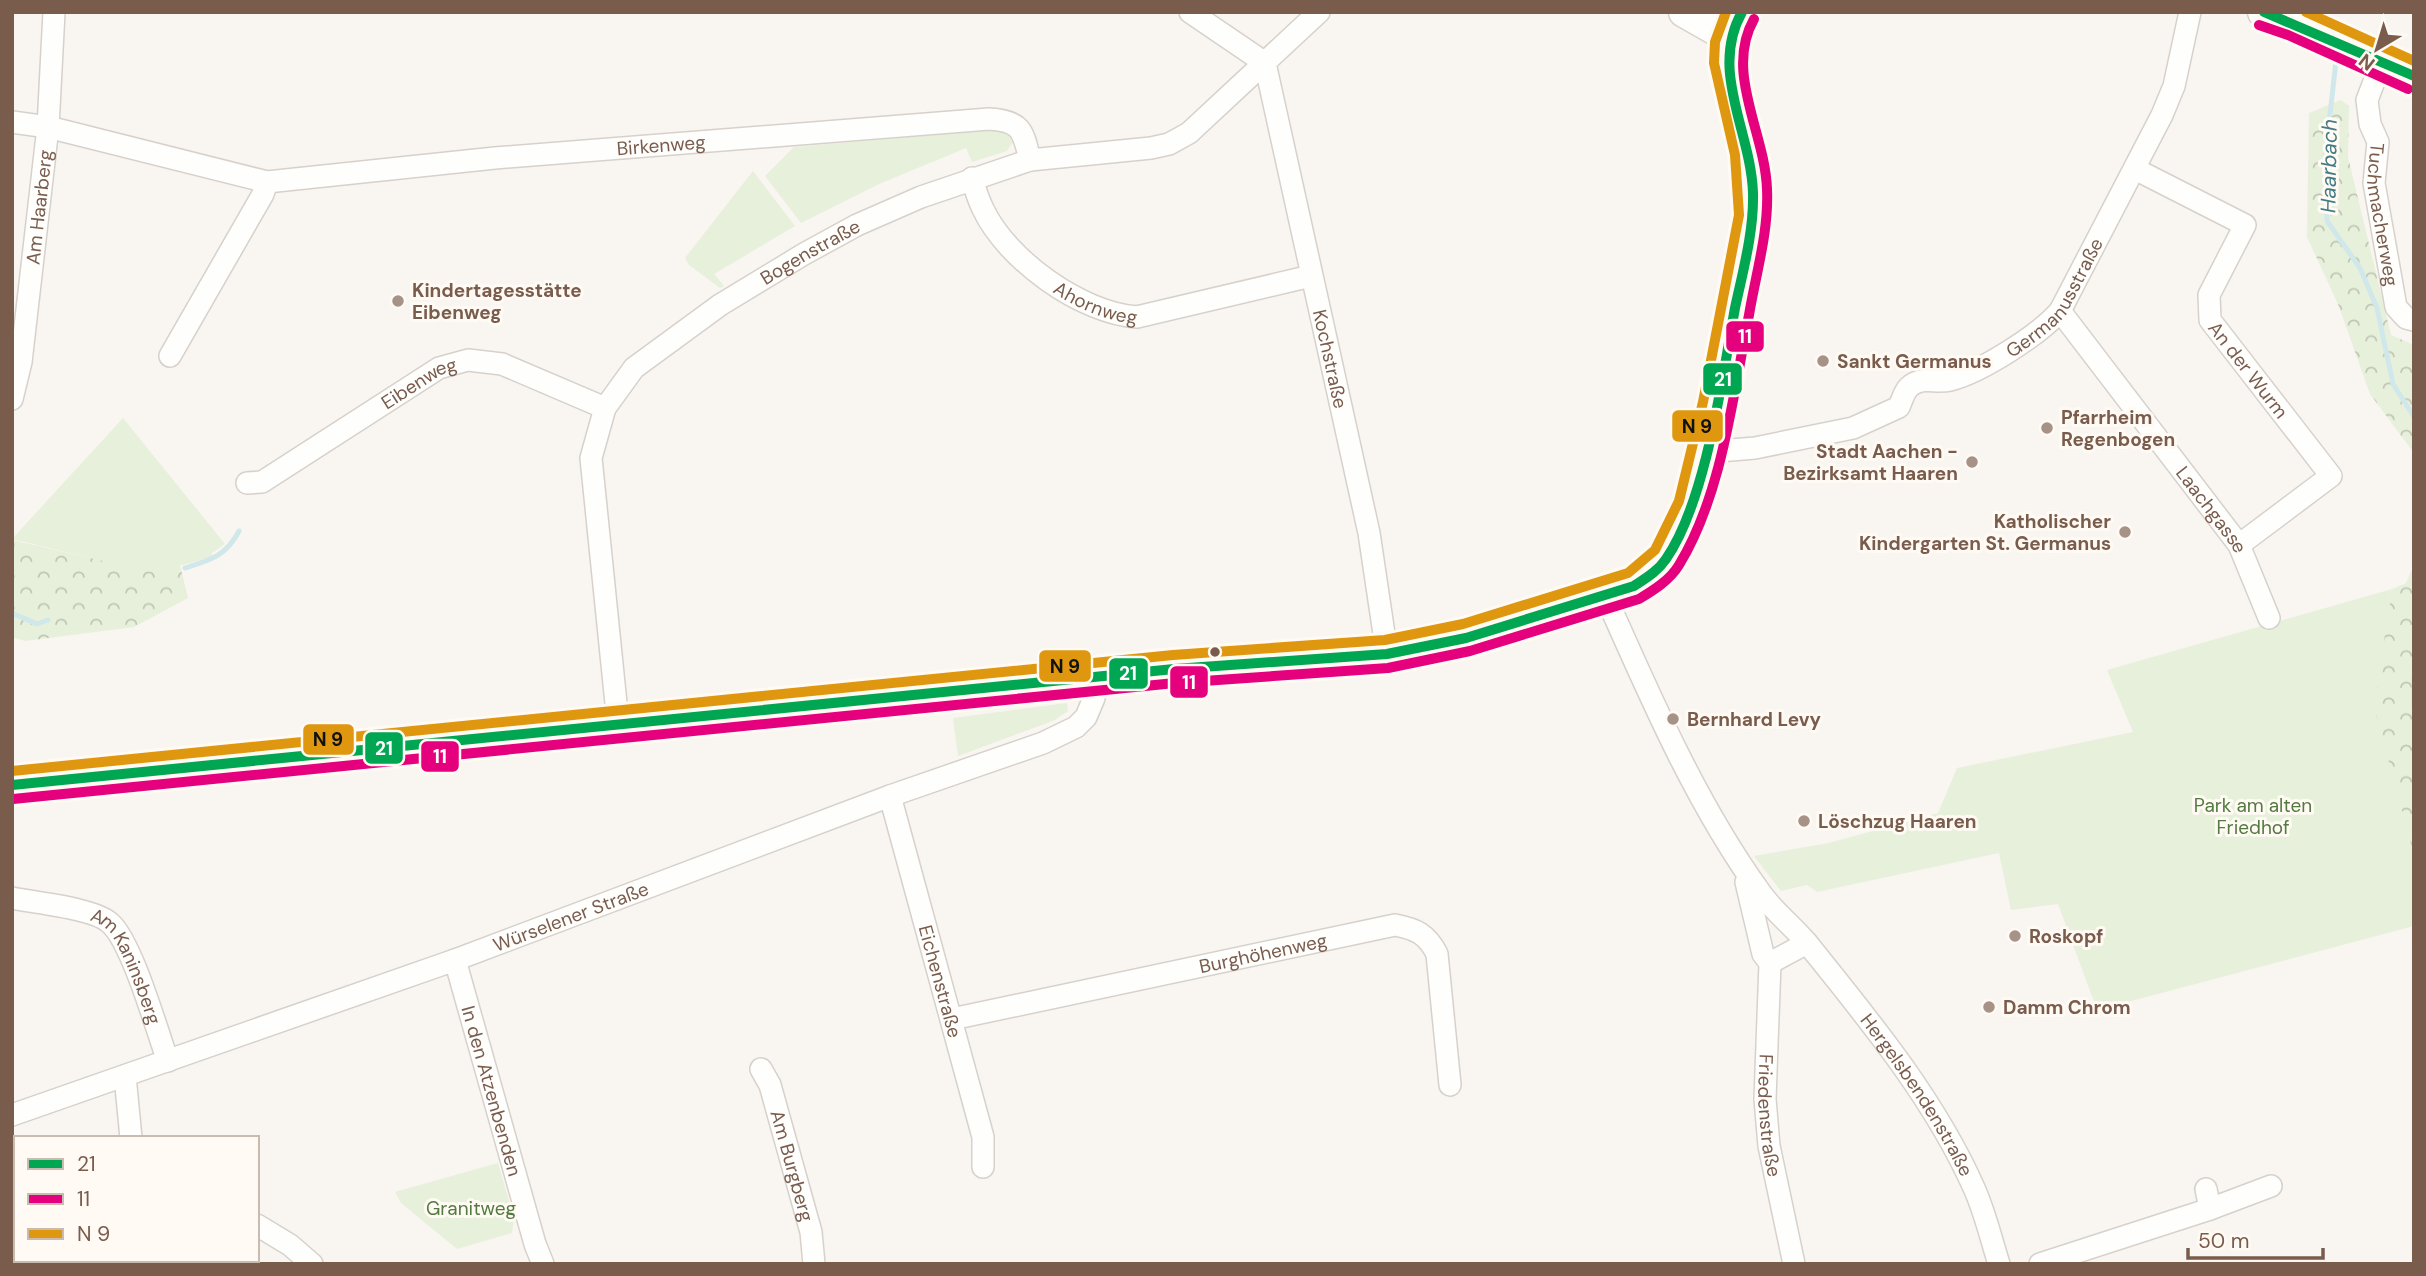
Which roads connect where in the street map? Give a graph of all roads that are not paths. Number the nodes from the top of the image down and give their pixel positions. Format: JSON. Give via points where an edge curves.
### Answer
{"nodes":[{"id":1,"x":54,"y":12,"type":"edge"},
{"id":2,"x":1190,"y":12,"type":"edge"},
{"id":3,"x":1319,"y":12,"type":"edge"},
{"id":4,"x":1685,"y":12,"type":"edge"},
{"id":5,"x":2190,"y":12,"type":"edge"},
{"id":6,"x":2263,"y":12,"type":"edge"},
{"id":7,"x":1735,"y":24,"type":"edge"},
{"id":8,"x":2382,"y":61,"type":"junction"},
{"id":9,"x":1265,"y":63,"type":"junction"},
{"id":10,"x":2414,"y":76,"type":"edge"},
{"id":11,"x":12,"y":122,"type":"edge"},
{"id":12,"x":48,"y":127,"type":"junction"},
{"id":13,"x":1030,"y":160,"type":"junction"},
{"id":14,"x":2135,"y":169,"type":"junction"},
{"id":15,"x":972,"y":178,"type":"junction"},
{"id":16,"x":267,"y":182,"type":"junction"},
{"id":17,"x":1311,"y":276,"type":"junction"},
{"id":18,"x":2060,"y":311,"type":"junction"},
{"id":19,"x":2414,"y":320,"type":"edge"},
{"id":20,"x":170,"y":356,"type":"dead end"},
{"id":21,"x":12,"y":399,"type":"edge"},
{"id":22,"x":605,"y":408,"type":"junction"},
{"id":23,"x":1707,"y":452,"type":"junction"},
{"id":24,"x":247,"y":484,"type":"dead end"},
{"id":25,"x":2239,"y":545,"type":"junction"},
{"id":26,"x":1605,"y":595,"type":"junction"},
{"id":27,"x":2269,"y":618,"type":"dead end"},
{"id":28,"x":1387,"y":654,"type":"junction"},
{"id":29,"x":1092,"y":678,"type":"junction"},
{"id":30,"x":618,"y":723,"type":"junction"},
{"id":31,"x":12,"y":785,"type":"edge"},
{"id":32,"x":890,"y":796,"type":"junction"},
{"id":33,"x":1741,"y":864,"type":"junction"},
{"id":34,"x":12,"y":898,"type":"edge"},
{"id":35,"x":1807,"y":943,"type":"junction"},
{"id":36,"x":455,"y":960,"type":"junction"},
{"id":37,"x":1770,"y":963,"type":"junction"},
{"id":38,"x":952,"y":1019,"type":"junction"},
{"id":39,"x":168,"y":1061,"type":"junction"},
{"id":40,"x":761,"y":1069,"type":"dead end"},
{"id":41,"x":125,"y":1076,"type":"junction"},
{"id":42,"x":1450,"y":1084,"type":"dead end"},
{"id":43,"x":12,"y":1115,"type":"edge"},
{"id":44,"x":131,"y":1136,"type":"edge"},
{"id":45,"x":984,"y":1167,"type":"dead end"},
{"id":46,"x":2272,"y":1186,"type":"dead end"},
{"id":47,"x":259,"y":1225,"type":"edge"},
{"id":48,"x":312,"y":1264,"type":"edge"},
{"id":49,"x":543,"y":1264,"type":"edge"},
{"id":50,"x":814,"y":1264,"type":"edge"},
{"id":51,"x":1794,"y":1264,"type":"edge"},
{"id":52,"x":1999,"y":1264,"type":"edge"},
{"id":53,"x":2040,"y":1264,"type":"edge"}],
"edges":[{"from":1,"to":12,"type":"street","name":"Am Haarberg"},
{"from":2,"to":9,"type":"street"},
{"from":3,"to":9,"type":"street","name":"Bogenstraße"},
{"from":4,"to":7,"type":"main road"},
{"from":5,"to":14,"type":"street","name":"Germanusstraße","via":[[2174,86]]},
{"from":6,"to":8,"type":"main road"},
{"from":7,"to":23,"type":"main road","via":[[1727,64],[1755,187]]},
{"from":8,"to":10,"type":"main road"},
{"from":8,"to":19,"type":"street","name":"Tuchmacherweg","via":[[2367,100],[2378,142],[2374,183],[2396,307]]},
{"from":9,"to":13,"type":"street","name":"Bogenstraße","via":[[1189,133],[1169,144]]},
{"from":9,"to":17,"type":"street","name":"Kochstraße"},
{"from":11,"to":12,"type":"street","name":"Birkenweg"},
{"from":12,"to":16,"type":"street","name":"Birkenweg"},
{"from":12,"to":21,"type":"street","name":"Am Haarberg","via":[[21,362]]},
{"from":13,"to":15,"type":"street","name":"Bogenstraße"},
{"from":13,"to":16,"type":"street","name":"Birkenweg","via":[[1023,132],[1008,120],[989,118],[486,159]]},
{"from":14,"to":18,"type":"street","name":"Germanusstraße"},
{"from":14,"to":25,"type":"street","name":"An der Wurm","via":[[2245,225],[2209,295],[2210,320],[2332,476]]},
{"from":15,"to":17,"type":"street","name":"Ahornweg","via":[[984,211],[1011,247],[1051,283],[1111,314],[1137,317]]},
{"from":15,"to":22,"type":"street","name":"Bogenstraße","via":[[857,225],[765,277],[634,368]]},
{"from":16,"to":20,"type":"street"},
{"from":17,"to":28,"type":"street","name":"Kochstraße","via":[[1369,533]]},
{"from":18,"to":23,"type":"street","name":"Germanusstraße","via":[[2025,342],[1948,381],[1926,378],[1906,389],[1899,407],[1853,428],[1755,448]]},
{"from":18,"to":25,"type":"street","name":"Laachgasse"},
{"from":22,"to":24,"type":"street","name":"Eibenweg","via":[[502,364],[468,360],[439,368],[262,482]]},
{"from":22,"to":30,"type":"street","name":"Bogenstraße","via":[[591,458],[592,486]]},
{"from":23,"to":26,"type":"main road","via":[[1692,506],[1667,558],[1642,582]]},
{"from":25,"to":27,"type":"street","name":"Laachgasse"},
{"from":26,"to":28,"type":"main road","via":[[1466,638]]},
{"from":26,"to":33,"type":"street","name":"Friedenstraße","via":[[1659,716]]},
{"from":28,"to":29,"type":"main road"},
{"from":29,"to":30,"type":"main road"},
{"from":29,"to":32,"type":"street","name":"Würselener Straße","via":[[1091,710],[1076,727],[1043,743]]},
{"from":30,"to":31,"type":"main road"},
{"from":32,"to":36,"type":"street","name":"Würselener Straße"},
{"from":32,"to":38,"type":"street","name":"Eichenstraße"},
{"from":33,"to":35,"type":"street","name":"Friedenstraße"},
{"from":33,"to":37,"type":"street","name":"Friedenstraße","via":[[1763,954]]},
{"from":34,"to":39,"type":"street","name":"Am Kaninsberg","via":[[110,922],[125,944]]},
{"from":35,"to":37,"type":"street"},
{"from":35,"to":52,"type":"street","name":"Hergelsbendenstraße","via":[[1949,1138],[1975,1190]]},
{"from":36,"to":39,"type":"street","name":"Würselener Straße"},
{"from":36,"to":49,"type":"street","name":"In den Atzenbenden"},
{"from":37,"to":51,"type":"street","name":"Friedenstraße","via":[[1765,1099],[1769,1146]]},
{"from":38,"to":42,"type":"street","name":"Burghöhenweg","via":[[1395,925],[1416,929],[1430,940],[1437,954]]},
{"from":38,"to":45,"type":"street","name":"Eichenstraße","via":[[983,1136]]},
{"from":39,"to":41,"type":"street","name":"Würselener Straße"},
{"from":40,"to":50,"type":"street","name":"Am Burgberg","via":[[770,1085],[811,1232]]},
{"from":41,"to":43,"type":"street","name":"Würselener Straße"},
{"from":41,"to":44,"type":"street"},
{"from":46,"to":53,"type":"street","via":[[2208,1199]]},
{"from":47,"to":48,"type":"street"}]}
